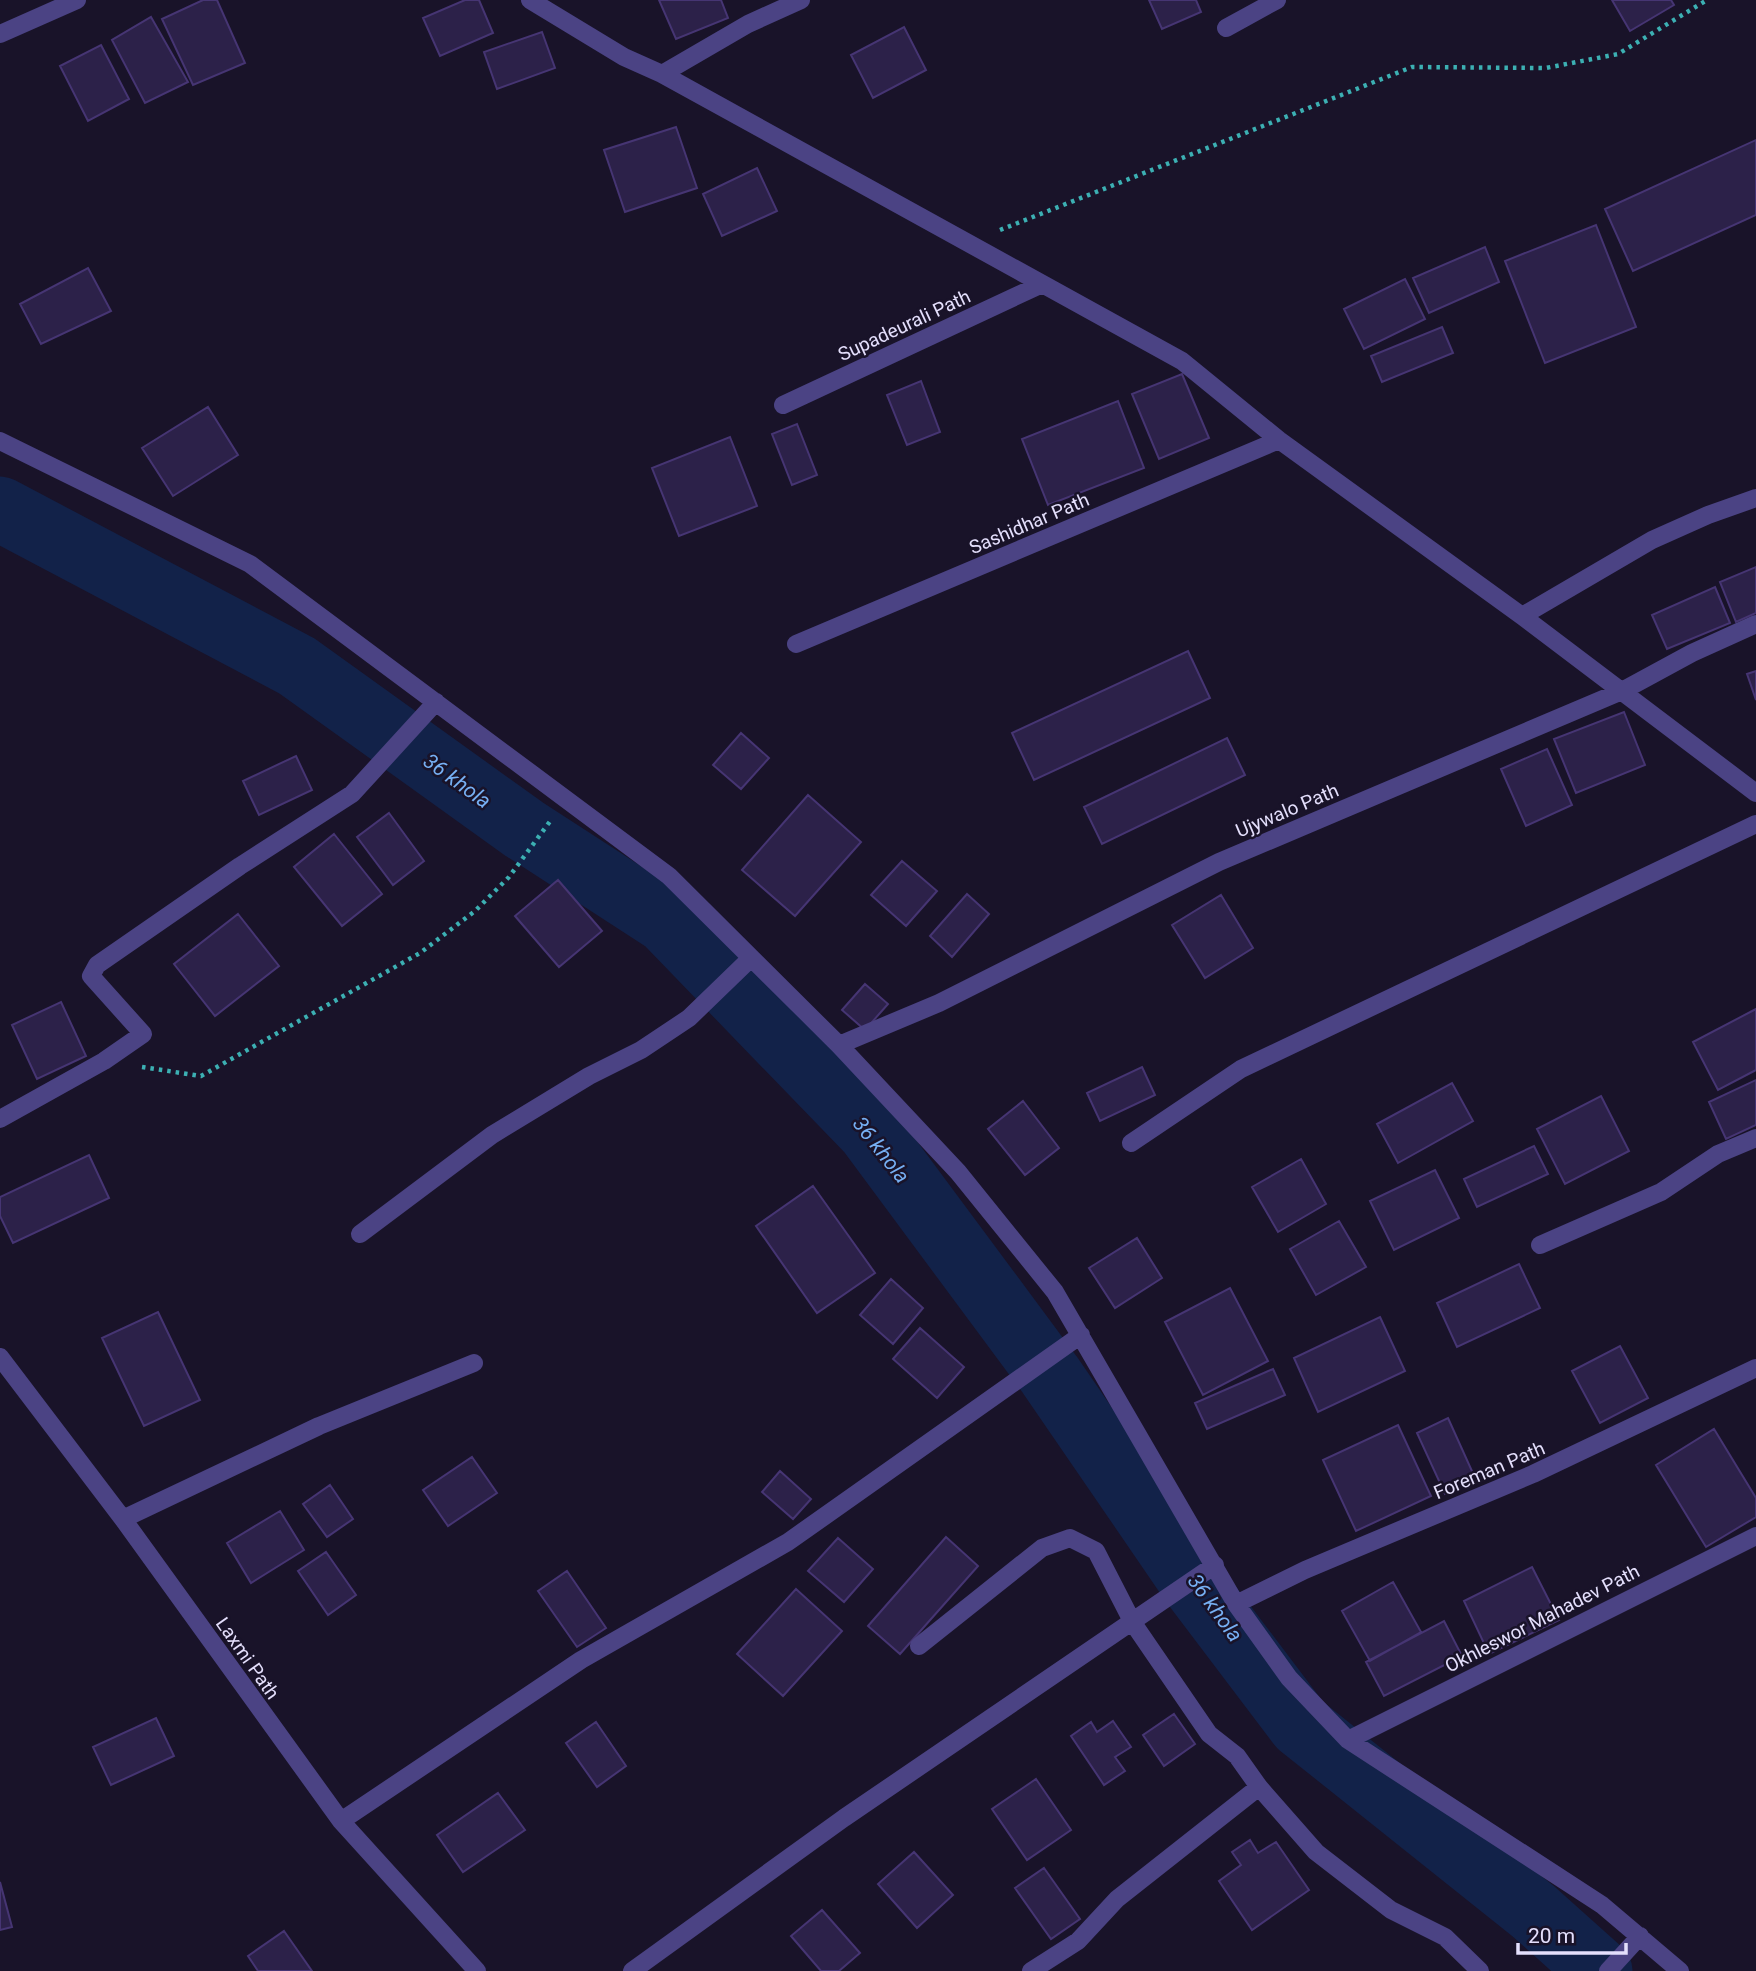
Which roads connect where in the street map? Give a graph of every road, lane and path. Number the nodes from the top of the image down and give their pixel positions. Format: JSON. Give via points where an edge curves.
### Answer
{"nodes":[{"id":1,"x":77,"y":0,"type":"edge"},
{"id":2,"x":530,"y":0,"type":"edge"},
{"id":3,"x":801,"y":0,"type":"edge"},
{"id":4,"x":1277,"y":0,"type":"edge"},
{"id":5,"x":1707,"y":0,"type":"edge"},
{"id":6,"x":1226,"y":28,"type":"dead end"},
{"id":7,"x":0,"y":34,"type":"edge"},
{"id":8,"x":662,"y":74,"type":"junction"},
{"id":9,"x":967,"y":243,"type":"junction"},
{"id":10,"x":1042,"y":284,"type":"junction"},
{"id":11,"x":783,"y":405,"type":"dead end"},
{"id":12,"x":1279,"y":440,"type":"junction"},
{"id":13,"x":0,"y":441,"type":"edge"},
{"id":14,"x":1756,"y":498,"type":"edge"},
{"id":15,"x":1522,"y":616,"type":"junction"},
{"id":16,"x":1756,"y":624,"type":"edge"},
{"id":17,"x":796,"y":644,"type":"dead end"},
{"id":18,"x":1622,"y":691,"type":"junction"},
{"id":19,"x":436,"y":702,"type":"junction"},
{"id":20,"x":1756,"y":793,"type":"edge"},
{"id":21,"x":547,"y":824,"type":"dead end"},
{"id":22,"x":1756,"y":824,"type":"edge"},
{"id":23,"x":746,"y":963,"type":"junction"},
{"id":24,"x":839,"y":1045,"type":"junction"},
{"id":25,"x":103,"y":1061,"type":"junction"},
{"id":26,"x":0,"y":1119,"type":"edge"},
{"id":27,"x":1756,"y":1138,"type":"edge"},
{"id":28,"x":1131,"y":1143,"type":"dead end"},
{"id":29,"x":360,"y":1234,"type":"dead end"},
{"id":30,"x":1540,"y":1245,"type":"dead end"},
{"id":31,"x":1081,"y":1335,"type":"junction"},
{"id":32,"x":0,"y":1357,"type":"edge"},
{"id":33,"x":474,"y":1363,"type":"dead end"},
{"id":34,"x":1756,"y":1368,"type":"edge"},
{"id":35,"x":123,"y":1519,"type":"junction"},
{"id":36,"x":1756,"y":1536,"type":"edge"},
{"id":37,"x":1215,"y":1566,"type":"junction"},
{"id":38,"x":1236,"y":1604,"type":"junction"},
{"id":39,"x":1137,"y":1620,"type":"junction"},
{"id":40,"x":919,"y":1646,"type":"dead end"},
{"id":41,"x":1348,"y":1740,"type":"junction"},
{"id":42,"x":1259,"y":1787,"type":"junction"},
{"id":43,"x":341,"y":1821,"type":"junction"},
{"id":44,"x":1640,"y":1936,"type":"junction"},
{"id":45,"x":1614,"y":1965,"type":"edge"},
{"id":46,"x":477,"y":1971,"type":"edge"},
{"id":47,"x":632,"y":1971,"type":"edge"},
{"id":48,"x":1031,"y":1971,"type":"edge"},
{"id":49,"x":1480,"y":1971,"type":"edge"},
{"id":50,"x":1680,"y":1971,"type":"edge"}],
"edges":[{"from":1,"to":7,"type":"street"},
{"from":2,"to":8,"type":"street","via":[[624,57]]},
{"from":3,"to":8,"type":"street","via":[[748,24]]},
{"from":4,"to":6,"type":"street"},
{"from":5,"to":9,"type":"path","via":[[1618,54],[1546,68],[1412,66]]},
{"from":8,"to":9,"type":"street"},
{"from":9,"to":10,"type":"street"},
{"from":10,"to":11,"type":"street","name":"Supadeurali Path"},
{"from":10,"to":12,"type":"street","via":[[1182,361]]},
{"from":12,"to":15,"type":"street"},
{"from":12,"to":17,"type":"street","name":"Sashidhar Path"},
{"from":13,"to":19,"type":"street","via":[[250,564]]},
{"from":14,"to":15,"type":"street","via":[[1707,514],[1652,540]]},
{"from":15,"to":18,"type":"street"},
{"from":16,"to":18,"type":"street","name":"Ujywalo Path"},
{"from":18,"to":20,"type":"street"},
{"from":18,"to":24,"type":"street","name":"Ujywalo Path","via":[[1219,862],[939,1003]]},
{"from":19,"to":23,"type":"street","via":[[669,876]]},
{"from":19,"to":25,"type":"street","via":[[352,794],[97,965],[91,976],[143,1034]]},
{"from":21,"to":25,"type":"path","via":[[509,877],[475,911],[420,953],[201,1076]]},
{"from":22,"to":28,"type":"street","via":[[1241,1069]]},
{"from":23,"to":24,"type":"street"},
{"from":23,"to":29,"type":"street","via":[[690,1018],[492,1135]]},
{"from":24,"to":31,"type":"street","via":[[958,1171],[1055,1292]]},
{"from":25,"to":26,"type":"street"},
{"from":27,"to":30,"type":"street","via":[[1718,1154],[1661,1192]]},
{"from":31,"to":37,"type":"street"},
{"from":31,"to":43,"type":"street","via":[[788,1542],[581,1660]]},
{"from":32,"to":35,"type":"street","name":"Laxmi Path"},
{"from":33,"to":35,"type":"street","via":[[319,1426]]},
{"from":34,"to":38,"type":"street","name":"Foreman Path","via":[[1533,1475],[1305,1570]]},
{"from":35,"to":43,"type":"street","name":"Laxmi Path"},
{"from":36,"to":41,"type":"street","name":"Okhleswor Mahadev Path"},
{"from":37,"to":38,"type":"street"},
{"from":37,"to":39,"type":"street"},
{"from":38,"to":41,"type":"street","via":[[1289,1678]]},
{"from":39,"to":40,"type":"street","via":[[1097,1551],[1070,1538],[1042,1548]]},
{"from":39,"to":42,"type":"street","via":[[1209,1734],[1237,1756]]},
{"from":39,"to":47,"type":"street","via":[[844,1818]]},
{"from":41,"to":44,"type":"street","via":[[1602,1905]]},
{"from":42,"to":48,"type":"street","via":[[1117,1899],[1078,1941]]},
{"from":42,"to":49,"type":"street","via":[[1316,1853],[1391,1910],[1445,1937]]},
{"from":43,"to":46,"type":"street","name":"Laxmi Path"},
{"from":44,"to":45,"type":"street"},
{"from":44,"to":50,"type":"street"}]}
